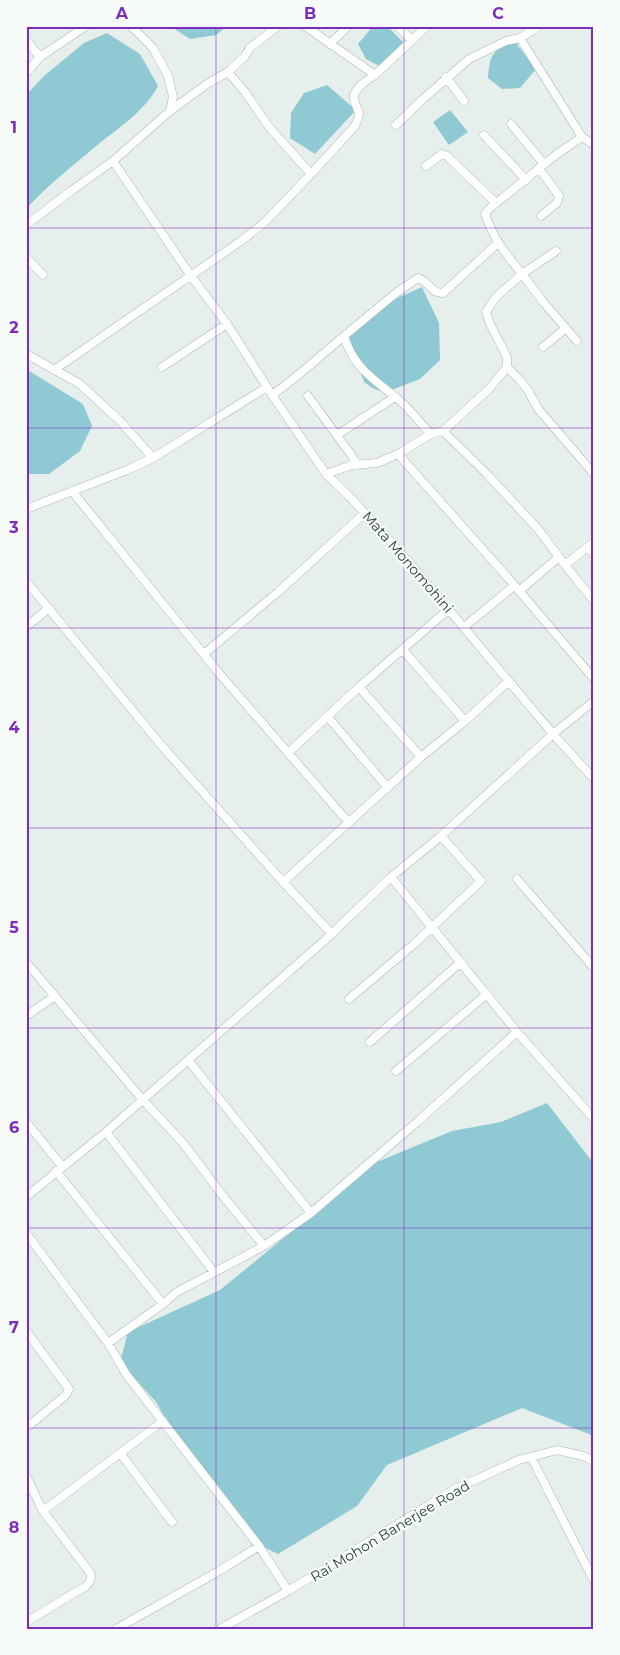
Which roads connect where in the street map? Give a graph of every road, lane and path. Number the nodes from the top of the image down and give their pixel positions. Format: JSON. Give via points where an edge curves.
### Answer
{"nodes":[{"id":1,"x":85,"y":26,"type":"edge"},
{"id":2,"x":131,"y":26,"type":"edge"},
{"id":3,"x":278,"y":26,"type":"edge"},
{"id":4,"x":304,"y":26,"type":"edge"},
{"id":5,"x":348,"y":26,"type":"edge"},
{"id":6,"x":398,"y":26,"type":"edge"},
{"id":7,"x":427,"y":26,"type":"edge"},
{"id":8,"x":540,"y":26,"type":"edge"},
{"id":9,"x":520,"y":38,"type":"junction"},
{"id":10,"x":26,"y":40,"type":"edge"},
{"id":11,"x":412,"y":40,"type":"junction"},
{"id":12,"x":330,"y":44,"type":"junction"},
{"id":13,"x":40,"y":57,"type":"junction"},
{"id":14,"x":228,"y":72,"type":"junction"},
{"id":15,"x":26,"y":73,"type":"edge"},
{"id":16,"x":375,"y":75,"type":"junction"},
{"id":17,"x":446,"y":77,"type":"junction"},
{"id":18,"x":464,"y":101,"type":"dead end"},
{"id":19,"x":170,"y":111,"type":"junction"},
{"id":20,"x":511,"y":124,"type":"dead end"},
{"id":21,"x":396,"y":125,"type":"dead end"},
{"id":22,"x":484,"y":135,"type":"dead end"},
{"id":23,"x":582,"y":137,"type":"junction"},
{"id":24,"x":594,"y":145,"type":"edge"},
{"id":25,"x":113,"y":161,"type":"junction"},
{"id":26,"x":426,"y":166,"type":"dead end"},
{"id":27,"x":542,"y":166,"type":"junction"},
{"id":28,"x":310,"y":174,"type":"junction"},
{"id":29,"x":526,"y":180,"type":"junction"},
{"id":30,"x":496,"y":203,"type":"junction"},
{"id":31,"x":541,"y":216,"type":"dead end"},
{"id":32,"x":26,"y":225,"type":"edge"},
{"id":33,"x":498,"y":243,"type":"junction"},
{"id":34,"x":556,"y":251,"type":"dead end"},
{"id":35,"x":26,"y":257,"type":"edge"},
{"id":36,"x":522,"y":274,"type":"junction"},
{"id":37,"x":43,"y":275,"type":"dead end"},
{"id":38,"x":191,"y":276,"type":"junction"},
{"id":39,"x":227,"y":324,"type":"junction"},
{"id":40,"x":566,"y":328,"type":"junction"},
{"id":41,"x":344,"y":336,"type":"junction"},
{"id":42,"x":577,"y":341,"type":"dead end"},
{"id":43,"x":543,"y":347,"type":"dead end"},
{"id":44,"x":26,"y":354,"type":"edge"},
{"id":45,"x":162,"y":367,"type":"dead end"},
{"id":46,"x":506,"y":367,"type":"junction"},
{"id":47,"x":54,"y":370,"type":"junction"},
{"id":48,"x":267,"y":387,"type":"junction"},
{"id":49,"x":272,"y":395,"type":"junction"},
{"id":50,"x":308,"y":396,"type":"dead end"},
{"id":51,"x":395,"y":397,"type":"junction"},
{"id":52,"x":443,"y":430,"type":"junction"},
{"id":53,"x":431,"y":434,"type":"junction"},
{"id":54,"x":337,"y":435,"type":"junction"},
{"id":55,"x":398,"y":454,"type":"junction"},
{"id":56,"x":153,"y":458,"type":"junction"},
{"id":57,"x":357,"y":465,"type":"junction"},
{"id":58,"x":326,"y":474,"type":"junction"},
{"id":59,"x":594,"y":474,"type":"edge"},
{"id":60,"x":72,"y":492,"type":"junction"},
{"id":61,"x":26,"y":509,"type":"edge"},
{"id":62,"x":365,"y":513,"type":"junction"},
{"id":63,"x":591,"y":545,"type":"edge"},
{"id":64,"x":594,"y":555,"type":"edge"},
{"id":65,"x":559,"y":557,"type":"junction"},
{"id":66,"x":565,"y":565,"type":"junction"},
{"id":67,"x":26,"y":581,"type":"edge"},
{"id":68,"x":516,"y":588,"type":"junction"},
{"id":69,"x":594,"y":601,"type":"edge"},
{"id":70,"x":49,"y":608,"type":"junction"},
{"id":71,"x":449,"y":609,"type":"junction"},
{"id":72,"x":26,"y":627,"type":"edge"},
{"id":73,"x":464,"y":627,"type":"junction"},
{"id":74,"x":403,"y":650,"type":"junction"},
{"id":75,"x":204,"y":654,"type":"junction"},
{"id":76,"x":594,"y":680,"type":"edge"},
{"id":77,"x":509,"y":682,"type":"junction"},
{"id":78,"x":359,"y":687,"type":"junction"},
{"id":79,"x":594,"y":701,"type":"edge"},
{"id":80,"x":328,"y":717,"type":"junction"},
{"id":81,"x":465,"y":721,"type":"junction"},
{"id":82,"x":553,"y":734,"type":"junction"},
{"id":83,"x":288,"y":753,"type":"junction"},
{"id":84,"x":421,"y":757,"type":"junction"},
{"id":85,"x":594,"y":779,"type":"edge"},
{"id":86,"x":388,"y":788,"type":"junction"},
{"id":87,"x":349,"y":823,"type":"junction"},
{"id":88,"x":441,"y":836,"type":"junction"},
{"id":89,"x":392,"y":877,"type":"junction"},
{"id":90,"x":517,"y":879,"type":"dead end"},
{"id":91,"x":283,"y":882,"type":"junction"},
{"id":92,"x":433,"y":927,"type":"junction"},
{"id":93,"x":332,"y":934,"type":"junction"},
{"id":94,"x":26,"y":962,"type":"edge"},
{"id":95,"x":461,"y":962,"type":"junction"},
{"id":96,"x":594,"y":968,"type":"edge"},
{"id":97,"x":487,"y":994,"type":"junction"},
{"id":98,"x":55,"y":996,"type":"junction"},
{"id":99,"x":348,"y":999,"type":"dead end"},
{"id":100,"x":26,"y":1016,"type":"edge"},
{"id":101,"x":517,"y":1032,"type":"junction"},
{"id":102,"x":370,"y":1042,"type":"dead end"},
{"id":103,"x":188,"y":1060,"type":"junction"},
{"id":104,"x":396,"y":1071,"type":"dead end"},
{"id":105,"x":142,"y":1099,"type":"junction"},
{"id":106,"x":594,"y":1119,"type":"edge"},
{"id":107,"x":26,"y":1122,"type":"edge"},
{"id":108,"x":106,"y":1132,"type":"junction"},
{"id":109,"x":59,"y":1169,"type":"junction"},
{"id":110,"x":26,"y":1197,"type":"edge"},
{"id":111,"x":310,"y":1213,"type":"junction"},
{"id":112,"x":26,"y":1233,"type":"edge"},
{"id":113,"x":264,"y":1246,"type":"junction"},
{"id":114,"x":214,"y":1272,"type":"junction"},
{"id":115,"x":162,"y":1304,"type":"junction"},
{"id":116,"x":26,"y":1331,"type":"edge"},
{"id":117,"x":108,"y":1343,"type":"junction"},
{"id":118,"x":163,"y":1421,"type":"junction"},
{"id":119,"x":26,"y":1428,"type":"edge"},
{"id":120,"x":120,"y":1453,"type":"junction"},
{"id":121,"x":531,"y":1457,"type":"junction"},
{"id":122,"x":594,"y":1462,"type":"edge"},
{"id":123,"x":26,"y":1476,"type":"edge"},
{"id":124,"x":43,"y":1511,"type":"junction"},
{"id":125,"x":172,"y":1522,"type":"dead end"},
{"id":126,"x":260,"y":1546,"type":"junction"},
{"id":127,"x":594,"y":1581,"type":"edge"},
{"id":128,"x":288,"y":1591,"type":"junction"},
{"id":129,"x":26,"y":1622,"type":"edge"},
{"id":130,"x":116,"y":1629,"type":"edge"},
{"id":131,"x":220,"y":1629,"type":"edge"}],
"edges":[{"from":1,"to":13,"type":"street"},
{"from":2,"to":19,"type":"street","via":[[153,48],[168,76],[173,97]]},
{"from":3,"to":14,"type":"street","via":[[250,48]]},
{"from":4,"to":12,"type":"street"},
{"from":5,"to":12,"type":"street"},
{"from":6,"to":11,"type":"street"},
{"from":7,"to":11,"type":"street"},
{"from":8,"to":9,"type":"street"},
{"from":9,"to":17,"type":"street","via":[[506,41],[469,59]]},
{"from":9,"to":23,"type":"street"},
{"from":10,"to":13,"type":"street"},
{"from":11,"to":16,"type":"street"},
{"from":12,"to":16,"type":"street"},
{"from":13,"to":15,"type":"street"},
{"from":14,"to":19,"type":"street"},
{"from":14,"to":28,"type":"street","via":[[269,127]]},
{"from":16,"to":28,"type":"street","via":[[354,94],[359,113],[354,126]]},
{"from":17,"to":18,"type":"street"},
{"from":17,"to":21,"type":"street"},
{"from":19,"to":25,"type":"street"},
{"from":20,"to":27,"type":"street"},
{"from":22,"to":29,"type":"street"},
{"from":23,"to":24,"type":"street"},
{"from":23,"to":27,"type":"street"},
{"from":25,"to":32,"type":"street"},
{"from":25,"to":38,"type":"street","name":"Mata Monomohini"},
{"from":26,"to":30,"type":"street","via":[[442,154],[447,156]]},
{"from":27,"to":29,"type":"street"},
{"from":27,"to":31,"type":"street","via":[[559,196],[557,203]]},
{"from":28,"to":38,"type":"street","via":[[264,223]]},
{"from":29,"to":30,"type":"street"},
{"from":30,"to":33,"type":"street","via":[[485,214]]},
{"from":33,"to":36,"type":"street"},
{"from":33,"to":41,"type":"street","via":[[442,293],[418,278]]},
{"from":34,"to":36,"type":"street"},
{"from":35,"to":37,"type":"street"},
{"from":36,"to":40,"type":"street"},
{"from":36,"to":46,"type":"street","via":[[496,297],[486,312],[507,357]]},
{"from":38,"to":39,"type":"street","name":"Mata Monomohini"},
{"from":38,"to":47,"type":"street"},
{"from":39,"to":45,"type":"street"},
{"from":39,"to":48,"type":"street","name":"Mata Monomohini"},
{"from":40,"to":42,"type":"street"},
{"from":40,"to":43,"type":"street"},
{"from":41,"to":49,"type":"street"},
{"from":41,"to":51,"type":"street","via":[[358,365]]},
{"from":44,"to":47,"type":"street"},
{"from":46,"to":52,"type":"street","via":[[489,389]]},
{"from":46,"to":59,"type":"street","via":[[519,378],[539,410]]},
{"from":47,"to":56,"type":"street","via":[[80,384],[121,422]]},
{"from":48,"to":49,"type":"street","name":"Mata Monomohini"},
{"from":48,"to":56,"type":"street"},
{"from":49,"to":58,"type":"street","name":"Mata Monomohini"},
{"from":50,"to":54,"type":"street"},
{"from":51,"to":53,"type":"street"},
{"from":51,"to":54,"type":"street"},
{"from":52,"to":53,"type":"street"},
{"from":52,"to":65,"type":"street","via":[[532,522]]},
{"from":53,"to":55,"type":"street"},
{"from":54,"to":57,"type":"street"},
{"from":55,"to":57,"type":"street","via":[[377,463]]},
{"from":55,"to":68,"type":"street"},
{"from":56,"to":60,"type":"street"},
{"from":57,"to":58,"type":"street"},
{"from":58,"to":62,"type":"street","name":"Mata Monomohini"},
{"from":60,"to":61,"type":"street"},
{"from":60,"to":75,"type":"street"},
{"from":62,"to":71,"type":"street","name":"Mata Monomohini"},
{"from":62,"to":75,"type":"street"},
{"from":63,"to":64,"type":"street"},
{"from":63,"to":66,"type":"street"},
{"from":65,"to":66,"type":"street"},
{"from":65,"to":68,"type":"street"},
{"from":66,"to":69,"type":"street"},
{"from":67,"to":70,"type":"street"},
{"from":68,"to":73,"type":"street"},
{"from":68,"to":76,"type":"street"},
{"from":70,"to":72,"type":"street"},
{"from":70,"to":91,"type":"street","via":[[161,745]]},
{"from":71,"to":73,"type":"street","name":"Mata Monomohini"},
{"from":71,"to":74,"type":"street"},
{"from":73,"to":77,"type":"street","name":"Mata Monomohini"},
{"from":74,"to":78,"type":"street"},
{"from":74,"to":81,"type":"street"},
{"from":75,"to":83,"type":"street"},
{"from":77,"to":81,"type":"street"},
{"from":77,"to":82,"type":"street","name":"Mata Monomohini"},
{"from":78,"to":80,"type":"street"},
{"from":78,"to":84,"type":"street"},
{"from":79,"to":82,"type":"street"},
{"from":80,"to":83,"type":"street"},
{"from":80,"to":86,"type":"street"},
{"from":81,"to":84,"type":"street"},
{"from":82,"to":85,"type":"street","name":"Mata Monomohini"},
{"from":82,"to":88,"type":"street"},
{"from":83,"to":87,"type":"street"},
{"from":84,"to":86,"type":"street"},
{"from":86,"to":87,"type":"street"},
{"from":87,"to":91,"type":"street"},
{"from":88,"to":89,"type":"street"},
{"from":88,"to":92,"type":"street","via":[[480,881]]},
{"from":89,"to":92,"type":"street"},
{"from":89,"to":93,"type":"street"},
{"from":90,"to":96,"type":"street"},
{"from":91,"to":93,"type":"street"},
{"from":92,"to":95,"type":"street"},
{"from":92,"to":99,"type":"street"},
{"from":93,"to":103,"type":"street"},
{"from":94,"to":98,"type":"street"},
{"from":95,"to":97,"type":"street"},
{"from":95,"to":102,"type":"street"},
{"from":97,"to":101,"type":"street"},
{"from":97,"to":104,"type":"street"},
{"from":98,"to":100,"type":"street"},
{"from":98,"to":105,"type":"street"},
{"from":101,"to":106,"type":"street"},
{"from":101,"to":111,"type":"street"},
{"from":103,"to":105,"type":"street"},
{"from":103,"to":111,"type":"street"},
{"from":105,"to":108,"type":"street"},
{"from":105,"to":113,"type":"street","via":[[183,1143]]},
{"from":107,"to":109,"type":"street"},
{"from":108,"to":109,"type":"street"},
{"from":108,"to":114,"type":"street"},
{"from":109,"to":110,"type":"street"},
{"from":109,"to":115,"type":"street"},
{"from":111,"to":113,"type":"street"},
{"from":112,"to":117,"type":"street"},
{"from":113,"to":114,"type":"street"},
{"from":114,"to":115,"type":"street"},
{"from":115,"to":117,"type":"street"},
{"from":116,"to":119,"type":"street","via":[[68,1389],[66,1396]]},
{"from":117,"to":118,"type":"street","via":[[126,1374]]},
{"from":118,"to":120,"type":"street"},
{"from":118,"to":126,"type":"street"},
{"from":120,"to":124,"type":"street"},
{"from":120,"to":125,"type":"street"},
{"from":121,"to":122,"type":"street","name":"Rai Mohon Banerjee Road","via":[[556,1450]]},
{"from":121,"to":127,"type":"street"},
{"from":121,"to":128,"type":"street","name":"Rai Mohon Banerjee Road","via":[[456,1489]]},
{"from":123,"to":124,"type":"street"},
{"from":124,"to":129,"type":"street","via":[[91,1578],[86,1586]]},
{"from":126,"to":128,"type":"street"},
{"from":126,"to":130,"type":"street"},
{"from":128,"to":131,"type":"street","name":"Rai Mohon Banerjee Road"}]}
